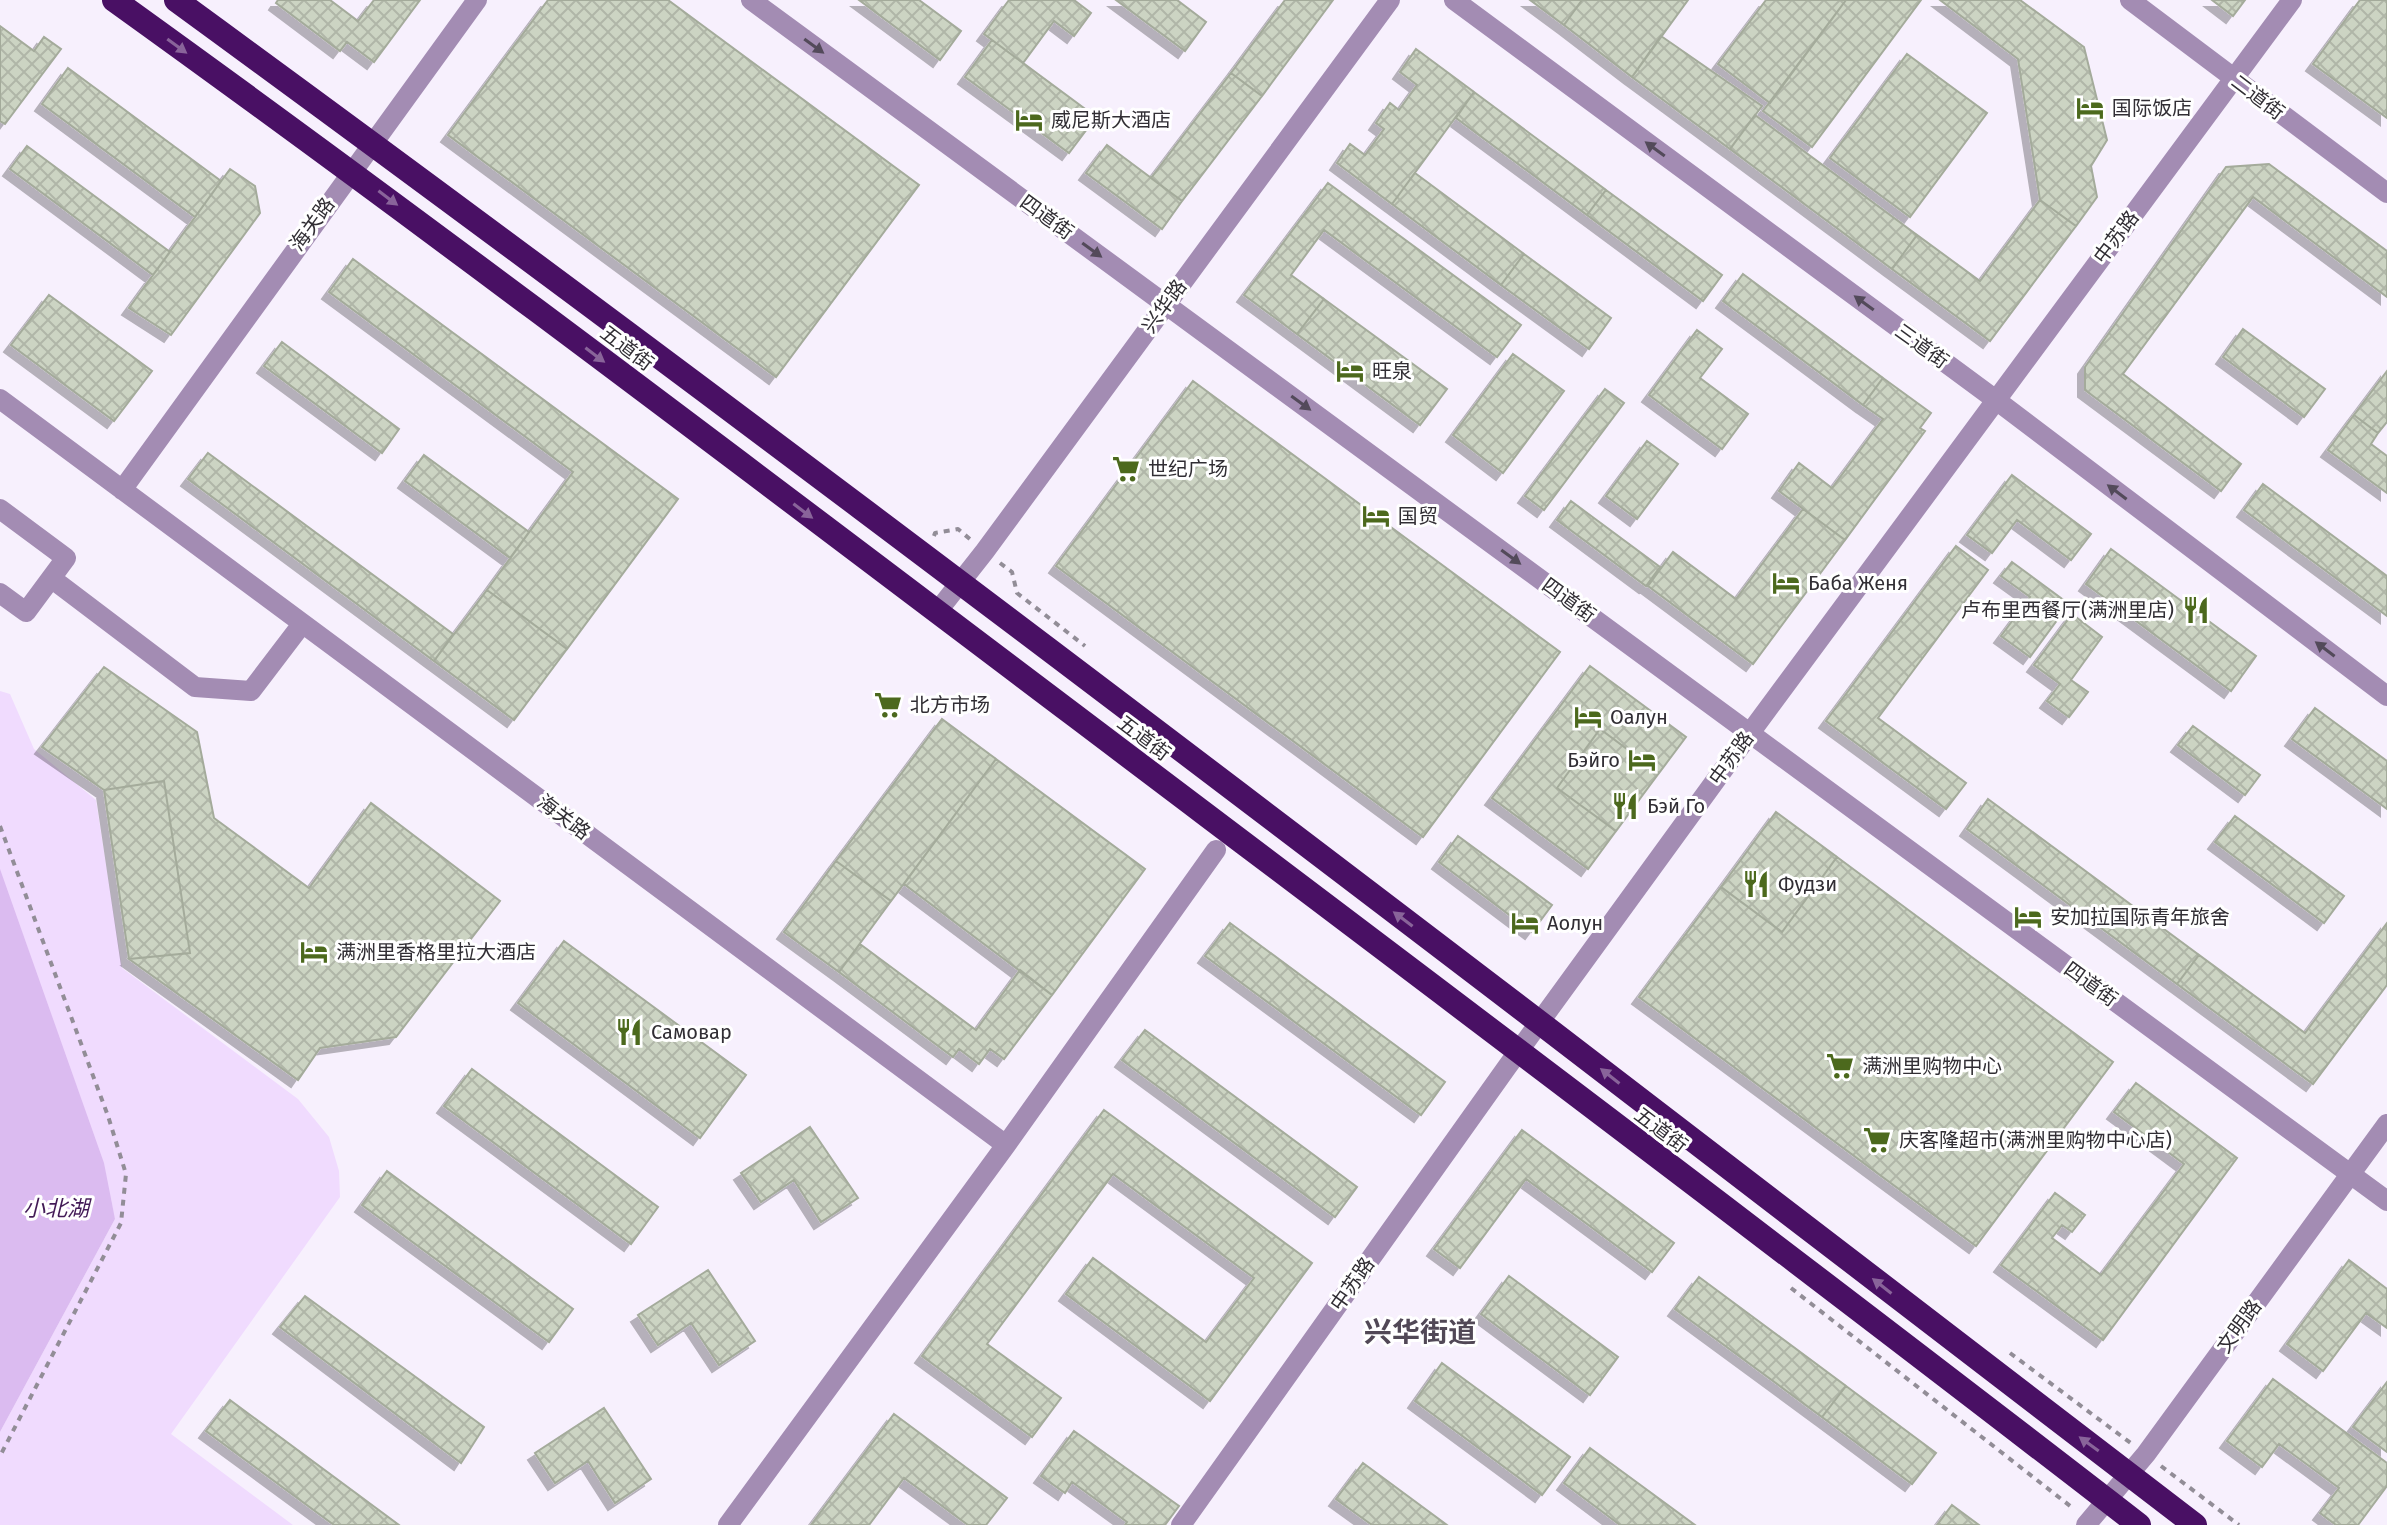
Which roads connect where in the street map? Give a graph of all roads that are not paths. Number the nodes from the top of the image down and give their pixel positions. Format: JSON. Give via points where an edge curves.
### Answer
{"nodes":[{"id":1,"x":114,"y":0,"type":"edge"},
{"id":2,"x":176,"y":0,"type":"edge"},
{"id":3,"x":477,"y":0,"type":"edge"},
{"id":4,"x":751,"y":0,"type":"edge"},
{"id":5,"x":1390,"y":0,"type":"edge"},
{"id":6,"x":1454,"y":0,"type":"edge"},
{"id":7,"x":2130,"y":0,"type":"edge"},
{"id":8,"x":2292,"y":0,"type":"edge"},
{"id":9,"x":2234,"y":79,"type":"junction"},
{"id":10,"x":371,"y":143,"type":"junction"},
{"id":11,"x":351,"y":171,"type":"junction"},
{"id":12,"x":2387,"y":193,"type":"edge"},
{"id":13,"x":1166,"y":304,"type":"junction"},
{"id":14,"x":1996,"y":400,"type":"junction"},
{"id":15,"x":3,"y":406,"type":"edge"},
{"id":16,"x":122,"y":490,"type":"junction"},
{"id":17,"x":0,"y":509,"type":"edge"},
{"id":18,"x":51,"y":578,"type":"junction"},
{"id":19,"x":960,"y":584,"type":"junction"},
{"id":20,"x":0,"y":593,"type":"edge"},
{"id":21,"x":937,"y":612,"type":"junction"},
{"id":22,"x":302,"y":624,"type":"junction"},
{"id":23,"x":2387,"y":696,"type":"edge"},
{"id":24,"x":1750,"y":733,"type":"junction"},
{"id":25,"x":1216,"y":850,"type":"dead end"},
{"id":26,"x":1540,"y":1023,"type":"junction"},
{"id":27,"x":1518,"y":1051,"type":"junction"},
{"id":28,"x":2387,"y":1124,"type":"edge"},
{"id":29,"x":1006,"y":1145,"type":"junction"},
{"id":30,"x":2351,"y":1175,"type":"junction"},
{"id":31,"x":2387,"y":1201,"type":"edge"},
{"id":32,"x":2129,"y":1473,"type":"junction"},
{"id":33,"x":2107,"y":1500,"type":"junction"},
{"id":34,"x":728,"y":1525,"type":"edge"},
{"id":35,"x":1181,"y":1525,"type":"edge"},
{"id":36,"x":2086,"y":1525,"type":"edge"},
{"id":37,"x":2139,"y":1525,"type":"edge"},
{"id":38,"x":2195,"y":1525,"type":"edge"}],
"edges":[{"from":1,"to":11,"type":"highway","name":"五道街","one_way":true},
{"from":2,"to":10,"type":"highway","name":"五道街"},
{"from":3,"to":10,"type":"street","name":"海关路"},
{"from":4,"to":13,"type":"street","name":"四道街","one_way":true},
{"from":5,"to":13,"type":"street","name":"兴华路"},
{"from":14,"to":6,"type":"street","name":"三道街","one_way":true},
{"from":7,"to":9,"type":"street","name":"二道街"},
{"from":8,"to":9,"type":"street","name":"中苏路"},
{"from":9,"to":12,"type":"street","name":"二道街"},
{"from":9,"to":14,"type":"street","name":"中苏路"},
{"from":10,"to":11,"type":"street","name":"海关路"},
{"from":10,"to":19,"type":"highway","name":"五道街"},
{"from":11,"to":16,"type":"street","name":"海关路"},
{"from":11,"to":21,"type":"highway","name":"五道街","one_way":true},
{"from":13,"to":19,"type":"street","name":"兴华路"},
{"from":13,"to":24,"type":"street","name":"四道街","one_way":true},
{"from":23,"to":14,"type":"street","name":"三道街","one_way":true},
{"from":14,"to":24,"type":"street","name":"中苏路"},
{"from":15,"to":16,"type":"street","name":"海关路"},
{"from":16,"to":22,"type":"street","name":"海关路"},
{"from":17,"to":18,"type":"street","via":[[66,558]]},
{"from":18,"to":20,"type":"street","via":[[26,612]]},
{"from":18,"to":22,"type":"street","via":[[195,687],[251,691]]},
{"from":19,"to":21,"type":"street","name":"兴华路"},
{"from":26,"to":19,"type":"highway","name":"五道街","one_way":true},
{"from":21,"to":27,"type":"highway","name":"五道街"},
{"from":22,"to":29,"type":"street","name":"海关路"},
{"from":24,"to":26,"type":"street","name":"中苏路"},
{"from":24,"to":30,"type":"street","name":"四道街"},
{"from":25,"to":29,"type":"street"},
{"from":26,"to":27,"type":"street","name":"中苏路"},
{"from":32,"to":26,"type":"highway","name":"五道街","one_way":true},
{"from":27,"to":33,"type":"highway","name":"五道街"},
{"from":27,"to":35,"type":"street","name":"中苏路"},
{"from":28,"to":30,"type":"street","name":"文明路"},
{"from":29,"to":34,"type":"street"},
{"from":30,"to":31,"type":"street","name":"四道街"},
{"from":30,"to":32,"type":"street","name":"文明路"},
{"from":32,"to":33,"type":"street","name":"文明路"},
{"from":32,"to":38,"type":"highway","name":"五道街"},
{"from":33,"to":36,"type":"street","name":"文明路"},
{"from":33,"to":37,"type":"highway","name":"五道街"}]}
